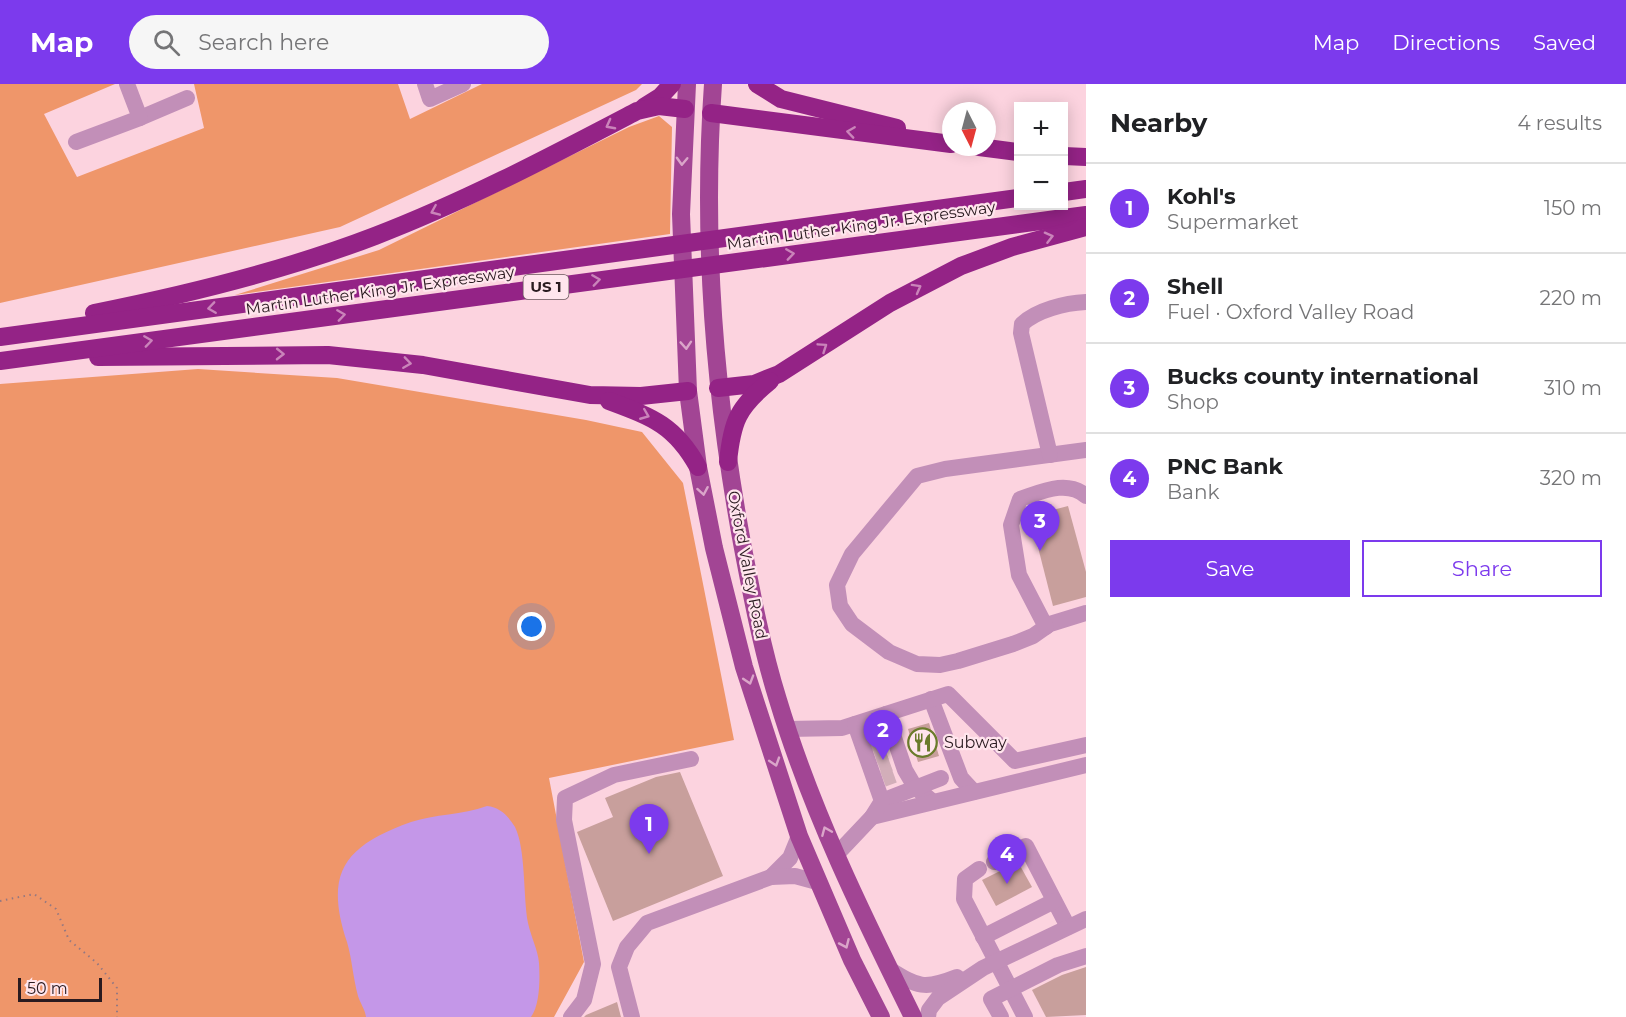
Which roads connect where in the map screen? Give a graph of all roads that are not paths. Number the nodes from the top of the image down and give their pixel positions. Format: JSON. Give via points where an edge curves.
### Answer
{"nodes":[{"id":1,"x":127,"y":84,"type":"edge"},
{"id":2,"x":425,"y":84,"type":"edge"},
{"id":3,"x":463,"y":84,"type":"edge"},
{"id":4,"x":672,"y":84,"type":"edge"},
{"id":5,"x":687,"y":84,"type":"edge"},
{"id":6,"x":713,"y":84,"type":"edge"},
{"id":7,"x":757,"y":84,"type":"edge"},
{"id":8,"x":187,"y":98,"type":"dead end"},
{"id":9,"x":685,"y":109,"type":"junction"},
{"id":10,"x":638,"y":111,"type":"junction"},
{"id":11,"x":711,"y":113,"type":"junction"},
{"id":12,"x":140,"y":118,"type":"junction"},
{"id":13,"x":942,"y":141,"type":"edge"},
{"id":14,"x":76,"y":142,"type":"dead end"},
{"id":15,"x":942,"y":142,"type":"edge"},
{"id":16,"x":996,"y":149,"type":"edge"},
{"id":17,"x":1014,"y":151,"type":"edge"},
{"id":18,"x":1068,"y":156,"type":"edge"},
{"id":19,"x":1086,"y":157,"type":"edge"},
{"id":20,"x":1086,"y":189,"type":"edge"},
{"id":21,"x":1068,"y":191,"type":"edge"},
{"id":22,"x":1014,"y":199,"type":"edge"},
{"id":23,"x":1086,"y":215,"type":"edge"},
{"id":24,"x":1086,"y":227,"type":"edge"},
{"id":25,"x":1086,"y":302,"type":"edge"},
{"id":26,"x":0,"y":335,"type":"edge"},
{"id":27,"x":3,"y":360,"type":"edge"},
{"id":28,"x":779,"y":374,"type":"junction"},
{"id":29,"x":718,"y":388,"type":"junction"},
{"id":30,"x":688,"y":392,"type":"junction"},
{"id":31,"x":590,"y":395,"type":"junction"},
{"id":32,"x":1086,"y":450,"type":"edge"},
{"id":33,"x":1050,"y":455,"type":"junction"},
{"id":34,"x":728,"y":462,"type":"junction"},
{"id":35,"x":698,"y":467,"type":"junction"},
{"id":36,"x":1086,"y":496,"type":"edge"},
{"id":37,"x":1086,"y":613,"type":"edge"},
{"id":38,"x":1046,"y":627,"type":"junction"},
{"id":39,"x":931,"y":699,"type":"junction"},
{"id":40,"x":886,"y":714,"type":"junction"},
{"id":41,"x":855,"y":724,"type":"junction"},
{"id":42,"x":788,"y":729,"type":"junction"},
{"id":43,"x":1086,"y":745,"type":"edge"},
{"id":44,"x":691,"y":759,"type":"dead end"},
{"id":45,"x":883,"y":759,"type":"junction"},
{"id":46,"x":1086,"y":765,"type":"edge"},
{"id":47,"x":941,"y":778,"type":"dead end"},
{"id":48,"x":915,"y":787,"type":"junction"},
{"id":49,"x":974,"y":792,"type":"junction"},
{"id":50,"x":882,"y":801,"type":"junction"},
{"id":51,"x":933,"y":802,"type":"junction"},
{"id":52,"x":872,"y":817,"type":"junction"},
{"id":53,"x":799,"y":836,"type":"junction"},
{"id":54,"x":837,"y":854,"type":"junction"},
{"id":55,"x":771,"y":877,"type":"junction"},
{"id":56,"x":817,"y":882,"type":"junction"},
{"id":57,"x":1054,"y":901,"type":"junction"},
{"id":58,"x":1086,"y":919,"type":"edge"},
{"id":59,"x":1068,"y":927,"type":"junction"},
{"id":60,"x":983,"y":937,"type":"junction"},
{"id":61,"x":1086,"y":951,"type":"edge"},
{"id":62,"x":1086,"y":956,"type":"edge"},
{"id":63,"x":990,"y":965,"type":"junction"},
{"id":64,"x":1058,"y":965,"type":"junction"},
{"id":65,"x":889,"y":969,"type":"junction"},
{"id":66,"x":1009,"y":988,"type":"junction"},
{"id":67,"x":571,"y":1017,"type":"edge"},
{"id":68,"x":632,"y":1017,"type":"edge"},
{"id":69,"x":881,"y":1017,"type":"edge"},
{"id":70,"x":913,"y":1017,"type":"edge"},
{"id":71,"x":928,"y":1017,"type":"edge"},
{"id":72,"x":1001,"y":1017,"type":"edge"},
{"id":73,"x":1025,"y":1017,"type":"edge"}],
"edges":[{"from":1,"to":12,"type":"street"},
{"from":2,"to":3,"type":"street","via":[[430,99]]},
{"from":4,"to":10,"type":"highway"},
{"from":5,"to":9,"type":"main road","name":"Oxford Valley Road"},
{"from":6,"to":11,"type":"main road","name":"Oxford Valley Road"},
{"from":7,"to":13,"type":"highway","via":[[790,102]]},
{"from":8,"to":12,"type":"street"},
{"from":9,"to":10,"type":"highway","via":[[659,106]]},
{"from":9,"to":11,"type":"main road"},
{"from":9,"to":30,"type":"main road","name":"Oxford Valley Road","one_way":true,"via":[[681,214]]},
{"from":10,"to":26,"type":"highway","one_way":true,"via":[[493,186],[334,251],[179,296]]},
{"from":15,"to":11,"type":"highway","one_way":true},
{"from":11,"to":29,"type":"main road","name":"Oxford Valley Road","via":[[708,210]]},
{"from":12,"to":14,"type":"street"},
{"from":16,"to":17,"type":"highway"},
{"from":18,"to":19,"type":"highway"},
{"from":20,"to":21,"type":"highway"},
{"from":22,"to":26,"type":"highway","name":"Martin Luther King Jr. Expressway","number":"US 1","one_way":true},
{"from":27,"to":23,"type":"highway","name":"Martin Luther King Jr. Expressway","number":"US 1","one_way":true},
{"from":28,"to":24,"type":"highway","one_way":true,"via":[[936,277],[1012,247]]},
{"from":25,"to":33,"type":"street","via":[[1050,310],[1022,324],[1033,390]]},
{"from":27,"to":31,"type":"highway","one_way":true,"via":[[328,355],[433,366]]},
{"from":28,"to":29,"type":"highway","via":[[754,384]]},
{"from":28,"to":34,"type":"highway","via":[[739,412],[731,433]]},
{"from":29,"to":30,"type":"main road"},
{"from":29,"to":34,"type":"main road","name":"Oxford Valley Road"},
{"from":30,"to":31,"type":"highway"},
{"from":30,"to":35,"type":"main road","name":"Oxford Valley Road"},
{"from":31,"to":35,"type":"highway","one_way":true,"via":[[658,420],[685,444]]},
{"from":32,"to":33,"type":"street"},
{"from":33,"to":38,"type":"street","via":[[917,476],[852,554],[837,585],[840,606],[852,624],[889,652],[917,664],[958,661],[1013,644]]},
{"from":34,"to":42,"type":"main road","name":"Oxford Valley Road","via":[[758,622]]},
{"from":35,"to":53,"type":"main road","name":"Oxford Valley Road","one_way":true,"via":[[733,627]]},
{"from":36,"to":38,"type":"street","via":[[1075,489],[1056,487],[1020,499],[1011,525],[1019,575]]},
{"from":37,"to":38,"type":"street"},
{"from":39,"to":40,"type":"street"},
{"from":39,"to":43,"type":"street","via":[[948,694],[1015,761]]},
{"from":39,"to":49,"type":"street","via":[[956,768]]},
{"from":40,"to":41,"type":"street"},
{"from":40,"to":45,"type":"street"},
{"from":41,"to":42,"type":"street","via":[[842,728]]},
{"from":41,"to":45,"type":"street"},
{"from":54,"to":42,"type":"main road","name":"Oxford Valley Road","one_way":true},
{"from":44,"to":67,"type":"street","via":[[614,775],[565,798],[564,820],[593,964],[584,1000]]},
{"from":45,"to":48,"type":"street"},
{"from":45,"to":50,"type":"street"},
{"from":46,"to":49,"type":"street"},
{"from":47,"to":48,"type":"street"},
{"from":48,"to":50,"type":"street"},
{"from":48,"to":51,"type":"street"},
{"from":49,"to":51,"type":"street"},
{"from":50,"to":52,"type":"street"},
{"from":51,"to":52,"type":"street"},
{"from":52,"to":54,"type":"street"},
{"from":53,"to":55,"type":"street","via":[[790,858]]},
{"from":53,"to":56,"type":"main road","name":"Oxford Valley Road"},
{"from":54,"to":65,"type":"main road","name":"Oxford Valley Road"},
{"from":55,"to":56,"type":"street","via":[[795,876]]},
{"from":55,"to":68,"type":"street","via":[[647,923],[627,947],[619,967]]},
{"from":56,"to":69,"type":"main road","name":"Oxford Valley Road","one_way":true},
{"from":57,"to":59,"type":"street"},
{"from":57,"to":60,"type":"street"},
{"from":57,"to":60,"type":"street","via":[[1026,846],[986,865],[965,879],[964,899]]},
{"from":58,"to":59,"type":"street"},
{"from":59,"to":63,"type":"street"},
{"from":60,"to":63,"type":"street"},
{"from":61,"to":64,"type":"street","via":[[1066,957]]},
{"from":62,"to":64,"type":"street"},
{"from":63,"to":65,"type":"street","via":[[926,986],[914,984]]},
{"from":63,"to":66,"type":"street"},
{"from":63,"to":71,"type":"street","via":[[938,998]]},
{"from":64,"to":66,"type":"street"},
{"from":65,"to":70,"type":"main road","name":"Oxford Valley Road"},
{"from":66,"to":72,"type":"street","via":[[991,999]]},
{"from":66,"to":73,"type":"street"}]}
